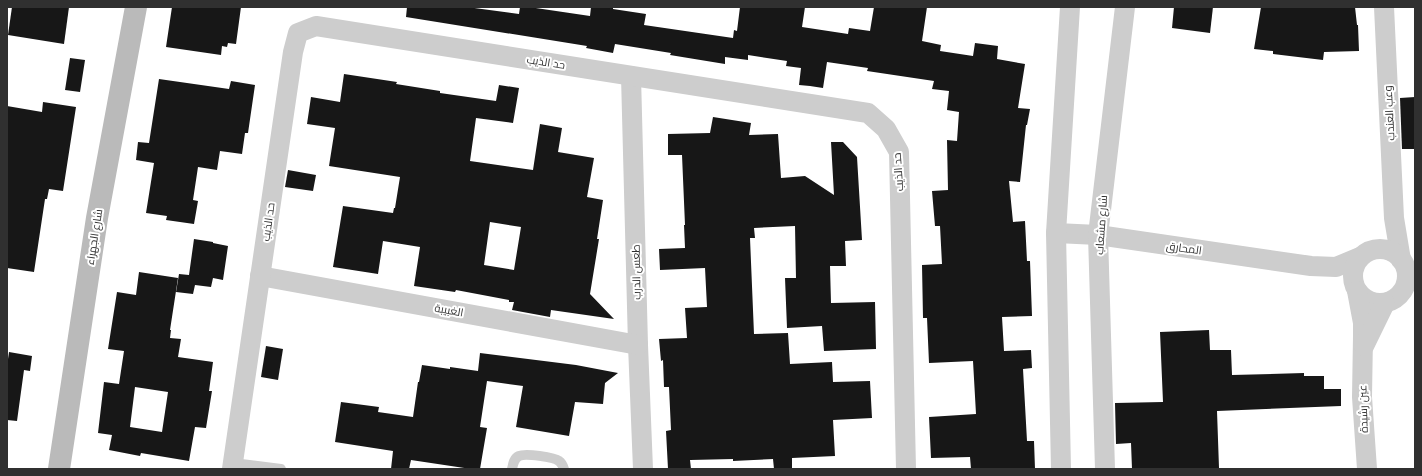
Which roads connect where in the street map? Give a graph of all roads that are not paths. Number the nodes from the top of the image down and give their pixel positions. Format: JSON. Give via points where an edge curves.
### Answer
{"nodes":[{"id":1,"x":136,"y":7,"type":"edge"},
{"id":2,"x":1070,"y":7,"type":"edge"},
{"id":3,"x":1125,"y":7,"type":"edge"},
{"id":4,"x":1384,"y":7,"type":"edge"},
{"id":5,"x":631,"y":76,"type":"junction"},
{"id":6,"x":1394,"y":218,"type":"junction"},
{"id":7,"x":1056,"y":233,"type":"junction"},
{"id":8,"x":1098,"y":235,"type":"junction"},
{"id":9,"x":1364,"y":254,"type":"junction"},
{"id":10,"x":1407,"y":265,"type":"edge"},
{"id":11,"x":1312,"y":266,"type":"junction"},
{"id":12,"x":260,"y":276,"type":"junction"},
{"id":13,"x":1355,"y":286,"type":"junction"},
{"id":14,"x":1400,"y":296,"type":"edge"},
{"id":15,"x":638,"y":345,"type":"junction"},
{"id":16,"x":1363,"y":348,"type":"junction"},
{"id":17,"x":232,"y":466,"type":"edge"},
{"id":18,"x":59,"y":469,"type":"edge"},
{"id":19,"x":281,"y":469,"type":"edge"},
{"id":20,"x":512,"y":469,"type":"edge"},
{"id":21,"x":564,"y":469,"type":"edge"},
{"id":22,"x":643,"y":469,"type":"edge"},
{"id":23,"x":906,"y":469,"type":"edge"},
{"id":24,"x":1061,"y":469,"type":"edge"},
{"id":25,"x":1105,"y":469,"type":"edge"},
{"id":26,"x":1367,"y":469,"type":"edge"}],
"edges":[{"from":1,"to":18,"type":"street","name":"شارع الجهراء","via":[[97,218]]},
{"from":2,"to":7,"type":"street"},
{"from":3,"to":8,"type":"street","name":"شارع مشعاب"},
{"from":4,"to":6,"type":"street","name":"وعب العندب"},
{"from":5,"to":12,"type":"street","name":"حد الذيب","via":[[316,26],[298,33],[293,52]]},
{"from":5,"to":15,"type":"street","name":"طعس الدرب"},
{"from":5,"to":23,"type":"street","name":"حد الذيب","via":[[868,113],[886,129],[899,152]]},
{"from":6,"to":9,"type":"street","name":"وعب العندب","via":[[1384,241]]},
{"from":6,"to":10,"type":"street","name":"وعب العندب"},
{"from":7,"to":8,"type":"street","name":"المحارق"},
{"from":7,"to":24,"type":"street"},
{"from":8,"to":11,"type":"street","name":"المحارق"},
{"from":8,"to":25,"type":"street","name":"شارع مشعاب"},
{"from":9,"to":10,"type":"street","via":[[1377,249],[1386,250],[1394,253]]},
{"from":9,"to":11,"type":"street","name":"المحارق","via":[[1336,267]]},
{"from":9,"to":13,"type":"street","via":[[1355,264]]},
{"from":10,"to":14,"type":"street","via":[[1405,285]]},
{"from":11,"to":13,"type":"street","name":"المحارق"},
{"from":12,"to":15,"type":"street","name":"الغبيبة"},
{"from":12,"to":17,"type":"street","name":"حد الذيب"},
{"from":13,"to":14,"type":"street","via":[[1364,298],[1374,303]]},
{"from":13,"to":16,"type":"street","name":"عين رشيدة","via":[[1363,323]]},
{"from":14,"to":16,"type":"street","name":"عين رشيدة","via":[[1378,320]]},
{"from":15,"to":22,"type":"street","name":"طعس الدرب"},
{"from":16,"to":26,"type":"street","name":"عين رشيدة","via":[[1362,397]]},
{"from":17,"to":19,"type":"lane"},
{"from":20,"to":21,"type":"lane","via":[[516,459],[527,454],[560,461]]}]}
